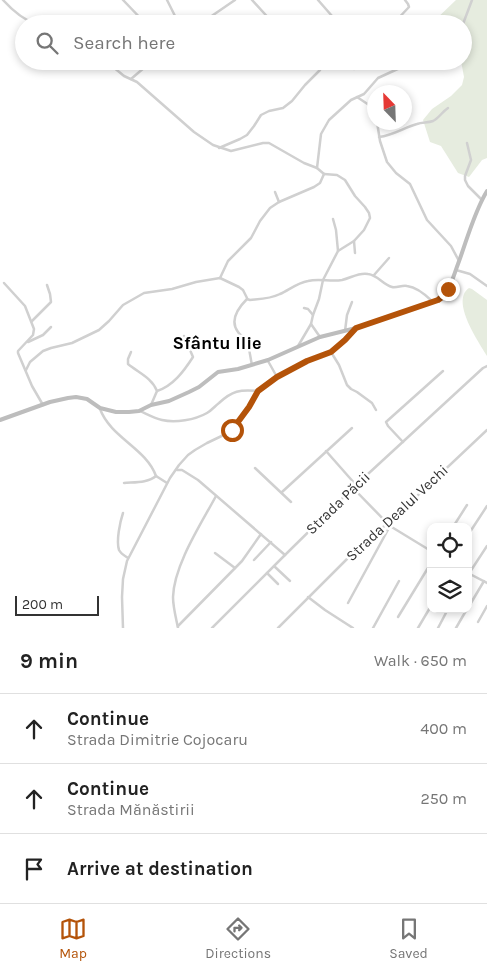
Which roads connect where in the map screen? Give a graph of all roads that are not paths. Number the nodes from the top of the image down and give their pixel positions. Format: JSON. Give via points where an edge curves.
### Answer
{"nodes":[{"id":1,"x":3,"y":0,"type":"edge"},
{"id":2,"x":123,"y":0,"type":"edge"},
{"id":3,"x":167,"y":0,"type":"edge"},
{"id":4,"x":235,"y":0,"type":"edge"},
{"id":5,"x":252,"y":0,"type":"edge"},
{"id":6,"x":318,"y":0,"type":"edge"},
{"id":7,"x":405,"y":0,"type":"edge"},
{"id":8,"x":472,"y":0,"type":"edge"},
{"id":9,"x":21,"y":15,"type":"edge"},
{"id":10,"x":137,"y":15,"type":"edge"},
{"id":11,"x":175,"y":15,"type":"edge"},
{"id":12,"x":213,"y":15,"type":"edge"},
{"id":13,"x":266,"y":15,"type":"edge"},
{"id":14,"x":331,"y":15,"type":"edge"},
{"id":15,"x":402,"y":15,"type":"edge"},
{"id":16,"x":466,"y":15,"type":"edge"},
{"id":17,"x":115,"y":70,"type":"edge"},
{"id":18,"x":142,"y":70,"type":"edge"},
{"id":19,"x":320,"y":70,"type":"dead end"},
{"id":20,"x":397,"y":70,"type":"edge"},
{"id":21,"x":131,"y":79,"type":"junction"},
{"id":22,"x":357,"y":98,"type":"junction"},
{"id":23,"x":367,"y":104,"type":"edge"},
{"id":24,"x":448,"y":108,"type":"dead end"},
{"id":25,"x":378,"y":130,"type":"edge"},
{"id":26,"x":379,"y":137,"type":"junction"},
{"id":27,"x":467,"y":143,"type":"dead end"},
{"id":28,"x":219,"y":148,"type":"junction"},
{"id":29,"x":317,"y":168,"type":"junction"},
{"id":30,"x":324,"y":174,"type":"junction"},
{"id":31,"x":487,"y":191,"type":"edge"},
{"id":32,"x":275,"y":192,"type":"dead end"},
{"id":33,"x":482,"y":200,"type":"junction"},
{"id":34,"x":279,"y":202,"type":"junction"},
{"id":35,"x":333,"y":219,"type":"dead end"},
{"id":36,"x":354,"y":241,"type":"junction"},
{"id":37,"x":338,"y":252,"type":"junction"},
{"id":38,"x":355,"y":253,"type":"dead end"},
{"id":39,"x":389,"y":258,"type":"dead end"},
{"id":40,"x":459,"y":261,"type":"junction"},
{"id":41,"x":456,"y":270,"type":"junction"},
{"id":42,"x":374,"y":275,"type":"junction"},
{"id":43,"x":220,"y":278,"type":"junction"},
{"id":44,"x":324,"y":280,"type":"junction"},
{"id":45,"x":4,"y":283,"type":"dead end"},
{"id":46,"x":48,"y":285,"type":"dead end"},
{"id":47,"x":487,"y":286,"type":"edge"},
{"id":48,"x":247,"y":299,"type":"junction"},
{"id":49,"x":352,"y":302,"type":"dead end"},
{"id":50,"x":433,"y":302,"type":"junction"},
{"id":51,"x":304,"y":308,"type":"dead end"},
{"id":52,"x":313,"y":315,"type":"junction"},
{"id":53,"x":32,"y":321,"type":"junction"},
{"id":54,"x":311,"y":324,"type":"junction"},
{"id":55,"x":51,"y":328,"type":"dead end"},
{"id":56,"x":356,"y":328,"type":"junction"},
{"id":57,"x":345,"y":331,"type":"junction"},
{"id":58,"x":184,"y":336,"type":"dead end"},
{"id":59,"x":320,"y":337,"type":"junction"},
{"id":60,"x":26,"y":342,"type":"junction"},
{"id":61,"x":296,"y":347,"type":"junction"},
{"id":62,"x":131,"y":352,"type":"dead end"},
{"id":63,"x":331,"y":352,"type":"junction"},
{"id":64,"x":268,"y":360,"type":"junction"},
{"id":65,"x":252,"y":365,"type":"junction"},
{"id":66,"x":487,"y":366,"type":"edge"},
{"id":67,"x":26,"y":370,"type":"junction"},
{"id":68,"x":443,"y":371,"type":"dead end"},
{"id":69,"x":277,"y":377,"type":"junction"},
{"id":70,"x":157,"y":391,"type":"junction"},
{"id":71,"x":258,"y":391,"type":"junction"},
{"id":72,"x":43,"y":404,"type":"junction"},
{"id":73,"x":151,"y":405,"type":"junction"},
{"id":74,"x":100,"y":408,"type":"junction"},
{"id":75,"x":376,"y":410,"type":"dead end"},
{"id":76,"x":139,"y":411,"type":"junction"},
{"id":77,"x":0,"y":420,"type":"edge"},
{"id":78,"x":352,"y":428,"type":"dead end"},
{"id":79,"x":487,"y":430,"type":"edge"},
{"id":80,"x":403,"y":442,"type":"junction"},
{"id":81,"x":326,"y":451,"type":"junction"},
{"id":82,"x":179,"y":465,"type":"junction"},
{"id":83,"x":255,"y":468,"type":"dead end"},
{"id":84,"x":176,"y":470,"type":"junction"},
{"id":85,"x":182,"y":470,"type":"junction"},
{"id":86,"x":156,"y":476,"type":"junction"},
{"id":87,"x":124,"y":483,"type":"dead end"},
{"id":88,"x":167,"y":483,"type":"junction"},
{"id":89,"x":356,"y":486,"type":"junction"},
{"id":90,"x":354,"y":488,"type":"junction"},
{"id":91,"x":282,"y":492,"type":"junction"},
{"id":92,"x":216,"y":496,"type":"junction"},
{"id":93,"x":291,"y":502,"type":"dead end"},
{"id":94,"x":466,"y":505,"type":"dead end"},
{"id":95,"x":487,"y":506,"type":"edge"},
{"id":96,"x":123,"y":513,"type":"dead end"},
{"id":97,"x":386,"y":523,"type":"junction"},
{"id":98,"x":455,"y":523,"type":"edge"},
{"id":99,"x":390,"y":526,"type":"junction"},
{"id":100,"x":472,"y":529,"type":"edge"},
{"id":101,"x":261,"y":534,"type":"junction"},
{"id":102,"x":271,"y":542,"type":"junction"},
{"id":103,"x":487,"y":546,"type":"edge"},
{"id":104,"x":427,"y":549,"type":"edge"},
{"id":105,"x":216,"y":553,"type":"dead end"},
{"id":106,"x":285,"y":555,"type":"junction"},
{"id":107,"x":128,"y":558,"type":"junction"},
{"id":108,"x":254,"y":560,"type":"dead end"},
{"id":109,"x":274,"y":566,"type":"junction"},
{"id":110,"x":234,"y":568,"type":"junction"},
{"id":111,"x":427,"y":568,"type":"edge"},
{"id":112,"x":472,"y":569,"type":"edge"},
{"id":113,"x":267,"y":573,"type":"junction"},
{"id":114,"x":472,"y":575,"type":"edge"},
{"id":115,"x":290,"y":581,"type":"dead end"},
{"id":116,"x":399,"y":581,"type":"dead end"},
{"id":117,"x":486,"y":582,"type":"edge"},
{"id":118,"x":278,"y":584,"type":"dead end"},
{"id":119,"x":308,"y":597,"type":"junction"},
{"id":120,"x":472,"y":602,"type":"edge"},
{"id":121,"x":348,"y":603,"type":"dead end"},
{"id":122,"x":487,"y":606,"type":"edge"},
{"id":123,"x":427,"y":613,"type":"edge"},
{"id":124,"x":446,"y":613,"type":"edge"},
{"id":125,"x":465,"y":613,"type":"edge"},
{"id":126,"x":398,"y":617,"type":"dead end"},
{"id":127,"x":478,"y":622,"type":"dead end"},
{"id":128,"x":178,"y":627,"type":"edge"},
{"id":129,"x":123,"y":628,"type":"edge"},
{"id":130,"x":212,"y":628,"type":"edge"},
{"id":131,"x":278,"y":628,"type":"edge"},
{"id":132,"x":353,"y":628,"type":"edge"},
{"id":133,"x":373,"y":628,"type":"edge"},
{"id":134,"x":418,"y":628,"type":"edge"},
{"id":135,"x":438,"y":628,"type":"edge"},
{"id":136,"x":456,"y":628,"type":"edge"}],
"edges":[{"from":1,"to":9,"type":"street"},
{"from":2,"to":10,"type":"street"},
{"from":3,"to":11,"type":"street"},
{"from":4,"to":12,"type":"street"},
{"from":5,"to":13,"type":"street"},
{"from":6,"to":14,"type":"street"},
{"from":7,"to":15,"type":"street","via":[[409,7]]},
{"from":8,"to":16,"type":"street"},
{"from":17,"to":21,"type":"street"},
{"from":18,"to":21,"type":"street"},
{"from":19,"to":28,"type":"street","via":[[283,108],[260,115],[247,134]]},
{"from":20,"to":22,"type":"street","via":[[378,78]]},
{"from":21,"to":28,"type":"street","via":[[194,132]]},
{"from":22,"to":23,"type":"street"},
{"from":22,"to":29,"type":"street","via":[[329,120],[323,129]]},
{"from":24,"to":26,"type":"street","via":[[436,119]]},
{"from":25,"to":26,"type":"street"},
{"from":26,"to":40,"type":"street","via":[[387,162],[410,184],[427,220],[451,246]]},
{"from":27,"to":33,"type":"street","via":[[470,160],[465,180]]},
{"from":28,"to":29,"type":"street","via":[[231,151],[269,143]]},
{"from":29,"to":30,"type":"street"},
{"from":30,"to":34,"type":"street","via":[[320,183],[310,190]]},
{"from":30,"to":36,"type":"street","via":[[341,177],[369,213],[368,222]]},
{"from":31,"to":33,"type":"street"},
{"from":32,"to":34,"type":"street"},
{"from":33,"to":40,"type":"street"},
{"from":34,"to":43,"type":"street","via":[[266,212],[251,238],[228,261]]},
{"from":35,"to":37,"type":"street"},
{"from":36,"to":37,"type":"street"},
{"from":36,"to":38,"type":"street"},
{"from":37,"to":44,"type":"street"},
{"from":39,"to":42,"type":"street"},
{"from":40,"to":41,"type":"street"},
{"from":41,"to":47,"type":"street","via":[[470,274]]},
{"from":41,"to":50,"type":"street","via":[[446,294]]},
{"from":42,"to":44,"type":"street"},
{"from":42,"to":50,"type":"street","via":[[390,286],[413,287]]},
{"from":43,"to":48,"type":"street","via":[[239,286]]},
{"from":43,"to":67,"type":"street","via":[[141,294],[123,305],[99,330],[43,352],[30,362]]},
{"from":44,"to":48,"type":"street","via":[[303,282],[271,298]]},
{"from":44,"to":52,"type":"street"},
{"from":45,"to":53,"type":"street","via":[[25,306]]},
{"from":46,"to":53,"type":"street","via":[[51,302]]},
{"from":48,"to":65,"type":"street","via":[[236,313],[235,324],[247,344]]},
{"from":49,"to":57,"type":"street"},
{"from":50,"to":56,"type":"street"},
{"from":51,"to":52,"type":"street"},
{"from":52,"to":54,"type":"street"},
{"from":53,"to":60,"type":"street","via":[[34,332]]},
{"from":54,"to":59,"type":"street"},
{"from":54,"to":61,"type":"street"},
{"from":55,"to":60,"type":"street","via":[[44,335]]},
{"from":56,"to":57,"type":"street"},
{"from":56,"to":63,"type":"street"},
{"from":57,"to":59,"type":"street"},
{"from":58,"to":70,"type":"street","via":[[193,357],[179,376]]},
{"from":59,"to":61,"type":"street"},
{"from":60,"to":67,"type":"street","via":[[18,353]]},
{"from":61,"to":64,"type":"street"},
{"from":62,"to":70,"type":"street","via":[[128,364],[148,378]]},
{"from":63,"to":69,"type":"street"},
{"from":63,"to":75,"type":"street","via":[[347,385],[372,403]]},
{"from":64,"to":65,"type":"street"},
{"from":64,"to":69,"type":"street"},
{"from":65,"to":73,"type":"street","via":[[218,372],[189,392]]},
{"from":66,"to":80,"type":"street","name":"Strada Păcii"},
{"from":67,"to":72,"type":"street"},
{"from":68,"to":80,"type":"street","via":[[386,422]]},
{"from":69,"to":71,"type":"street"},
{"from":70,"to":73,"type":"street"},
{"from":71,"to":76,"type":"street","via":[[233,393],[209,412],[193,418],[163,420]]},
{"from":71,"to":82,"type":"street","via":[[230,432],[195,450]]},
{"from":72,"to":74,"type":"street","via":[[82,398]]},
{"from":72,"to":77,"type":"street"},
{"from":73,"to":76,"type":"street"},
{"from":74,"to":76,"type":"street","via":[[119,412]]},
{"from":74,"to":86,"type":"street","via":[[107,422],[148,462]]},
{"from":78,"to":81,"type":"street"},
{"from":79,"to":97,"type":"street","name":"Strada Dealul Vechi"},
{"from":80,"to":89,"type":"street","name":"Strada Păcii"},
{"from":81,"to":89,"type":"street"},
{"from":81,"to":91,"type":"street"},
{"from":82,"to":84,"type":"street"},
{"from":82,"to":85,"type":"street"},
{"from":83,"to":91,"type":"street"},
{"from":84,"to":85,"type":"street"},
{"from":84,"to":88,"type":"street"},
{"from":85,"to":92,"type":"street"},
{"from":86,"to":87,"type":"street","via":[[148,481]]},
{"from":86,"to":88,"type":"street"},
{"from":88,"to":107,"type":"street"},
{"from":89,"to":90,"type":"street","name":"Strada Păcii"},
{"from":90,"to":97,"type":"street"},
{"from":90,"to":106,"type":"street","name":"Strada Păcii"},
{"from":91,"to":93,"type":"street"},
{"from":92,"to":101,"type":"street"},
{"from":92,"to":128,"type":"street","via":[[179,569],[173,596]]},
{"from":94,"to":98,"type":"street"},
{"from":95,"to":100,"type":"street"},
{"from":96,"to":107,"type":"street","via":[[119,548]]},
{"from":97,"to":99,"type":"street"},
{"from":97,"to":119,"type":"street","name":"Strada Dealul Vechi"},
{"from":99,"to":104,"type":"street"},
{"from":99,"to":121,"type":"street"},
{"from":101,"to":102,"type":"street"},
{"from":101,"to":110,"type":"street"},
{"from":102,"to":106,"type":"street"},
{"from":102,"to":108,"type":"street"},
{"from":103,"to":112,"type":"street"},
{"from":105,"to":110,"type":"street"},
{"from":106,"to":109,"type":"street","name":"Strada Păcii"},
{"from":107,"to":129,"type":"street","via":[[123,578]]},
{"from":109,"to":113,"type":"street","name":"Strada Păcii"},
{"from":109,"to":115,"type":"street"},
{"from":110,"to":128,"type":"street"},
{"from":111,"to":126,"type":"street"},
{"from":113,"to":118,"type":"street"},
{"from":113,"to":130,"type":"street","name":"Strada Păcii"},
{"from":114,"to":117,"type":"street"},
{"from":116,"to":133,"type":"street"},
{"from":117,"to":120,"type":"street"},
{"from":119,"to":131,"type":"street","name":"Strada Dealul Vechi"},
{"from":119,"to":132,"type":"street"},
{"from":122,"to":127,"type":"street"},
{"from":123,"to":134,"type":"street"},
{"from":124,"to":135,"type":"street"},
{"from":125,"to":136,"type":"street"}]}
